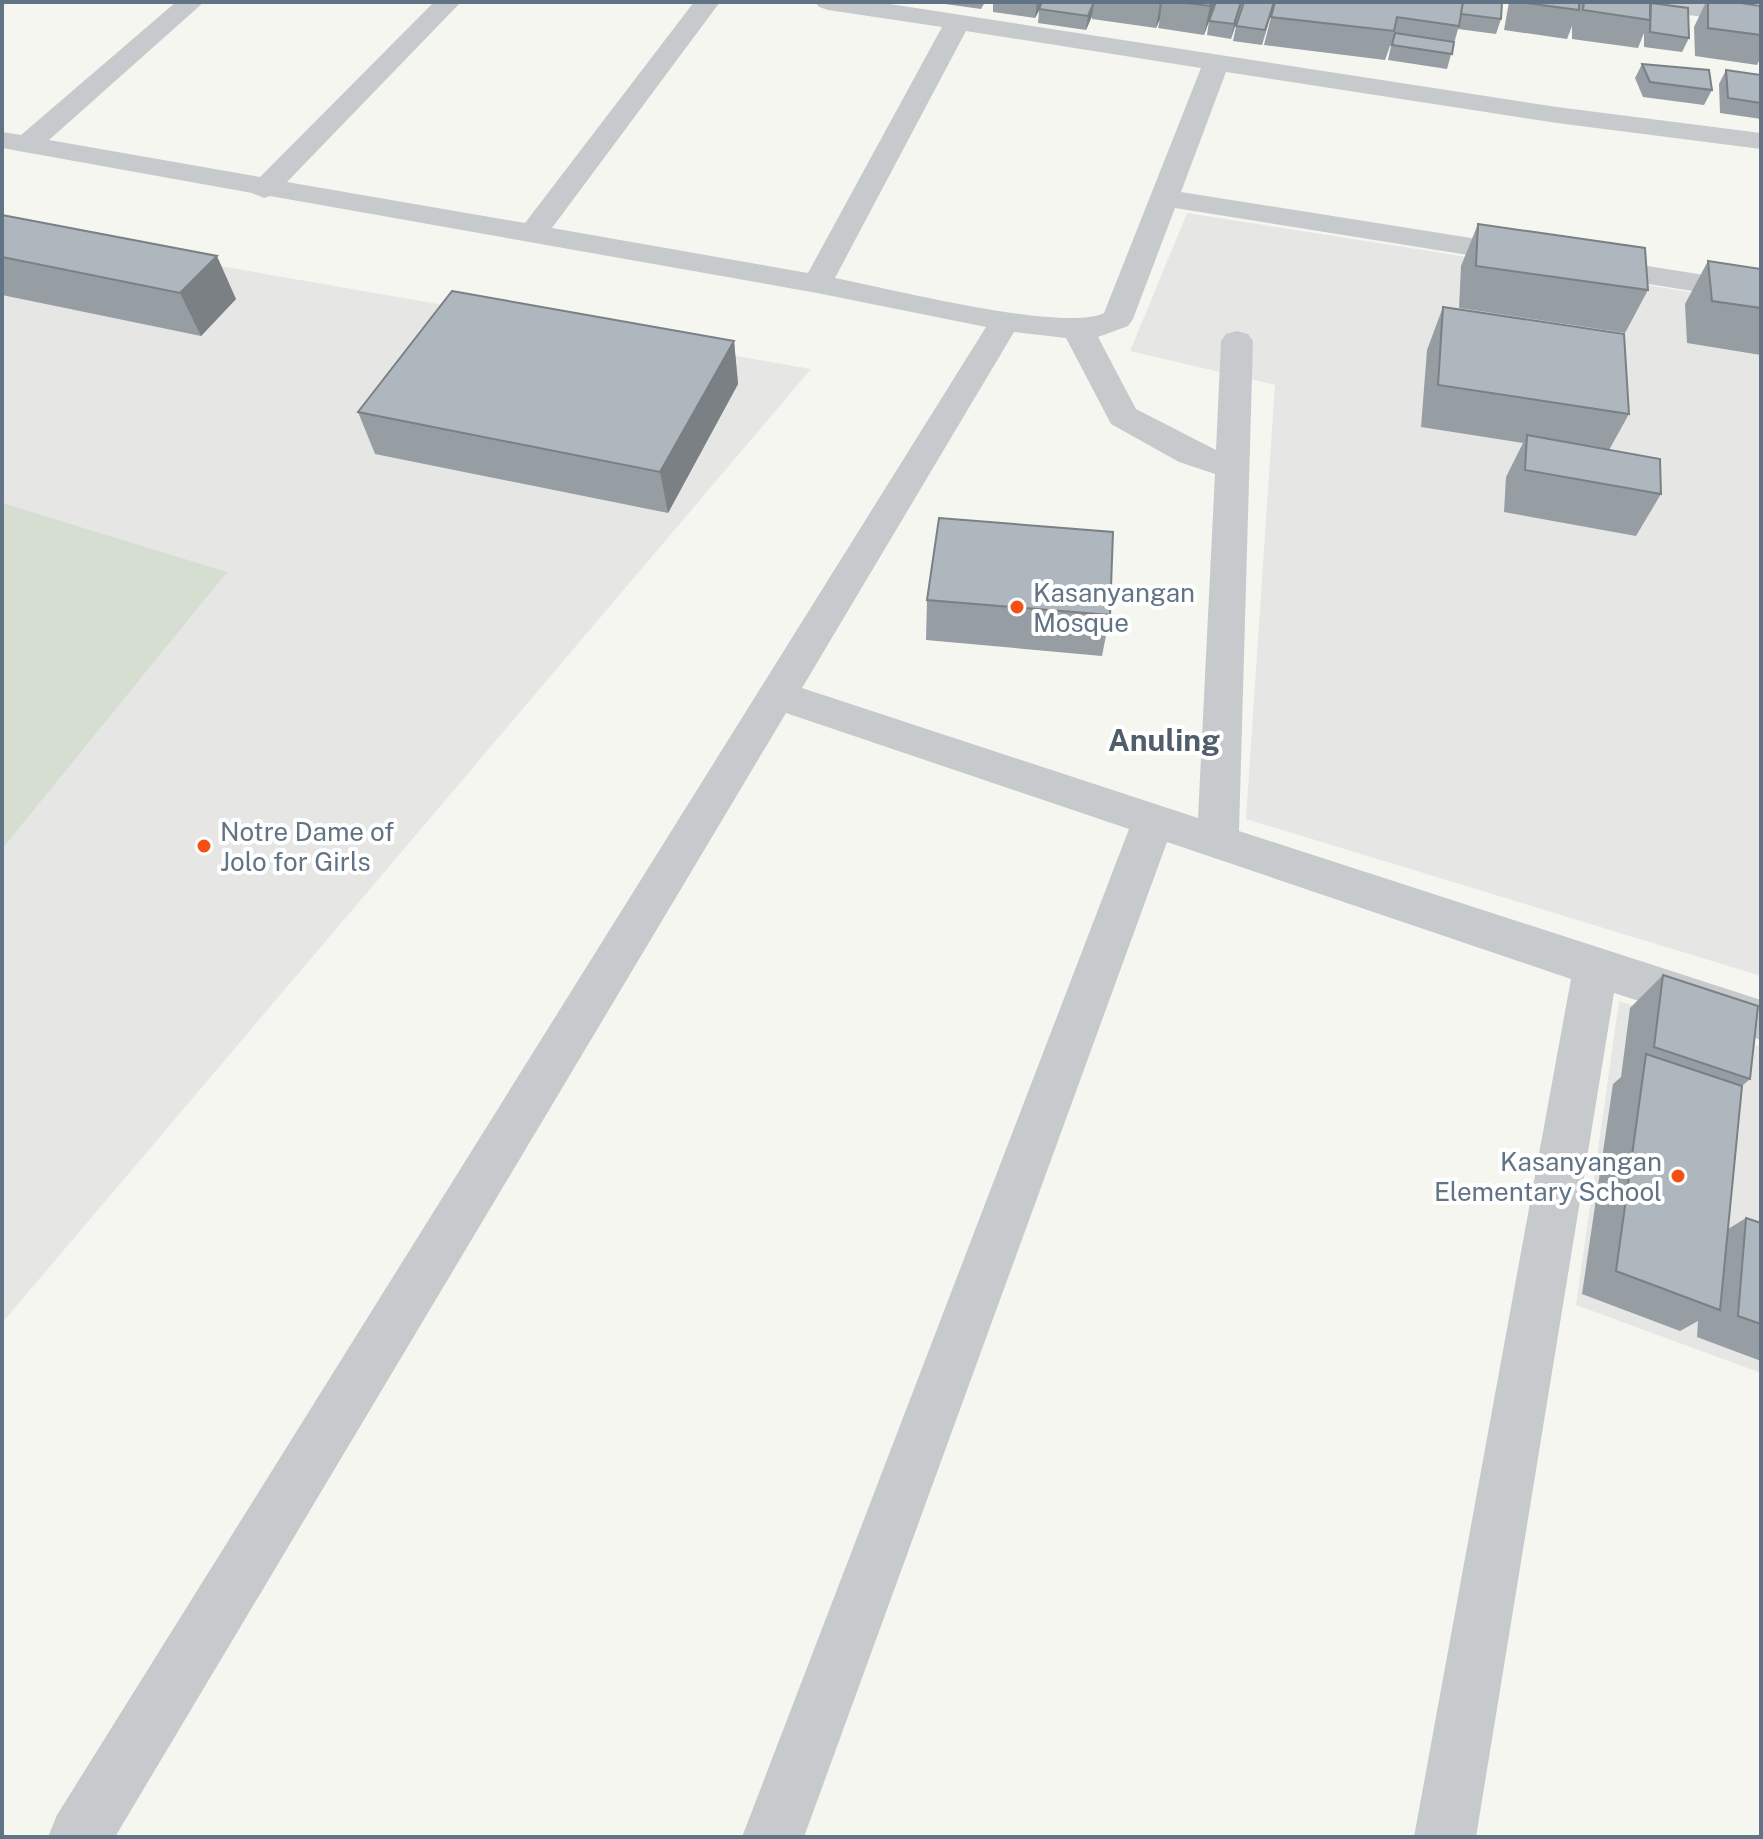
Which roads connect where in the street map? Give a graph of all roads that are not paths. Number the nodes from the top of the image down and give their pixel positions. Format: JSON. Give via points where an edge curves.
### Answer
{"nodes":[{"id":1,"x":191,"y":2,"type":"edge"},
{"id":2,"x":448,"y":2,"type":"edge"},
{"id":3,"x":707,"y":2,"type":"edge"},
{"id":4,"x":828,"y":2,"type":"edge"},
{"id":5,"x":1648,"y":2,"type":"edge"},
{"id":6,"x":1761,"y":16,"type":"edge"},
{"id":7,"x":958,"y":22,"type":"junction"},
{"id":8,"x":1217,"y":60,"type":"junction"},
{"id":9,"x":1761,"y":141,"type":"edge"},
{"id":10,"x":15,"y":142,"type":"edge"},
{"id":11,"x":264,"y":189,"type":"junction"},
{"id":12,"x":1164,"y":198,"type":"junction"},
{"id":13,"x":532,"y":235,"type":"junction"},
{"id":14,"x":817,"y":284,"type":"junction"},
{"id":15,"x":1761,"y":293,"type":"edge"},
{"id":16,"x":1005,"y":321,"type":"junction"},
{"id":17,"x":1078,"y":330,"type":"junction"},
{"id":18,"x":1237,"y":341,"type":"dead end"},
{"id":19,"x":1232,"y":467,"type":"junction"},
{"id":20,"x":778,"y":695,"type":"junction"},
{"id":21,"x":1154,"y":820,"type":"junction"},
{"id":22,"x":1218,"y":842,"type":"junction"},
{"id":23,"x":1596,"y":968,"type":"junction"},
{"id":24,"x":1761,"y":1020,"type":"edge"},
{"id":25,"x":79,"y":1837,"type":"edge"},
{"id":26,"x":773,"y":1837,"type":"edge"},
{"id":27,"x":1445,"y":1837,"type":"edge"}],
"edges":[{"from":1,"to":10,"type":"street"},
{"from":2,"to":11,"type":"street"},
{"from":3,"to":13,"type":"street"},
{"from":4,"to":7,"type":"street"},
{"from":5,"to":6,"type":"street"},
{"from":7,"to":8,"type":"street"},
{"from":7,"to":14,"type":"street"},
{"from":8,"to":9,"type":"street","via":[[1557,115]]},
{"from":8,"to":12,"type":"street"},
{"from":10,"to":11,"type":"street"},
{"from":11,"to":13,"type":"street"},
{"from":12,"to":15,"type":"street"},
{"from":12,"to":17,"type":"street","via":[[1117,319]]},
{"from":13,"to":14,"type":"street"},
{"from":14,"to":16,"type":"street"},
{"from":16,"to":17,"type":"street"},
{"from":16,"to":20,"type":"street"},
{"from":17,"to":19,"type":"street","via":[[1123,416],[1191,454]]},
{"from":18,"to":19,"type":"street"},
{"from":19,"to":22,"type":"street"},
{"from":20,"to":21,"type":"street"},
{"from":20,"to":25,"type":"street"},
{"from":21,"to":22,"type":"street"},
{"from":21,"to":26,"type":"street"},
{"from":22,"to":23,"type":"street"},
{"from":23,"to":24,"type":"street"},
{"from":23,"to":27,"type":"street"}]}
